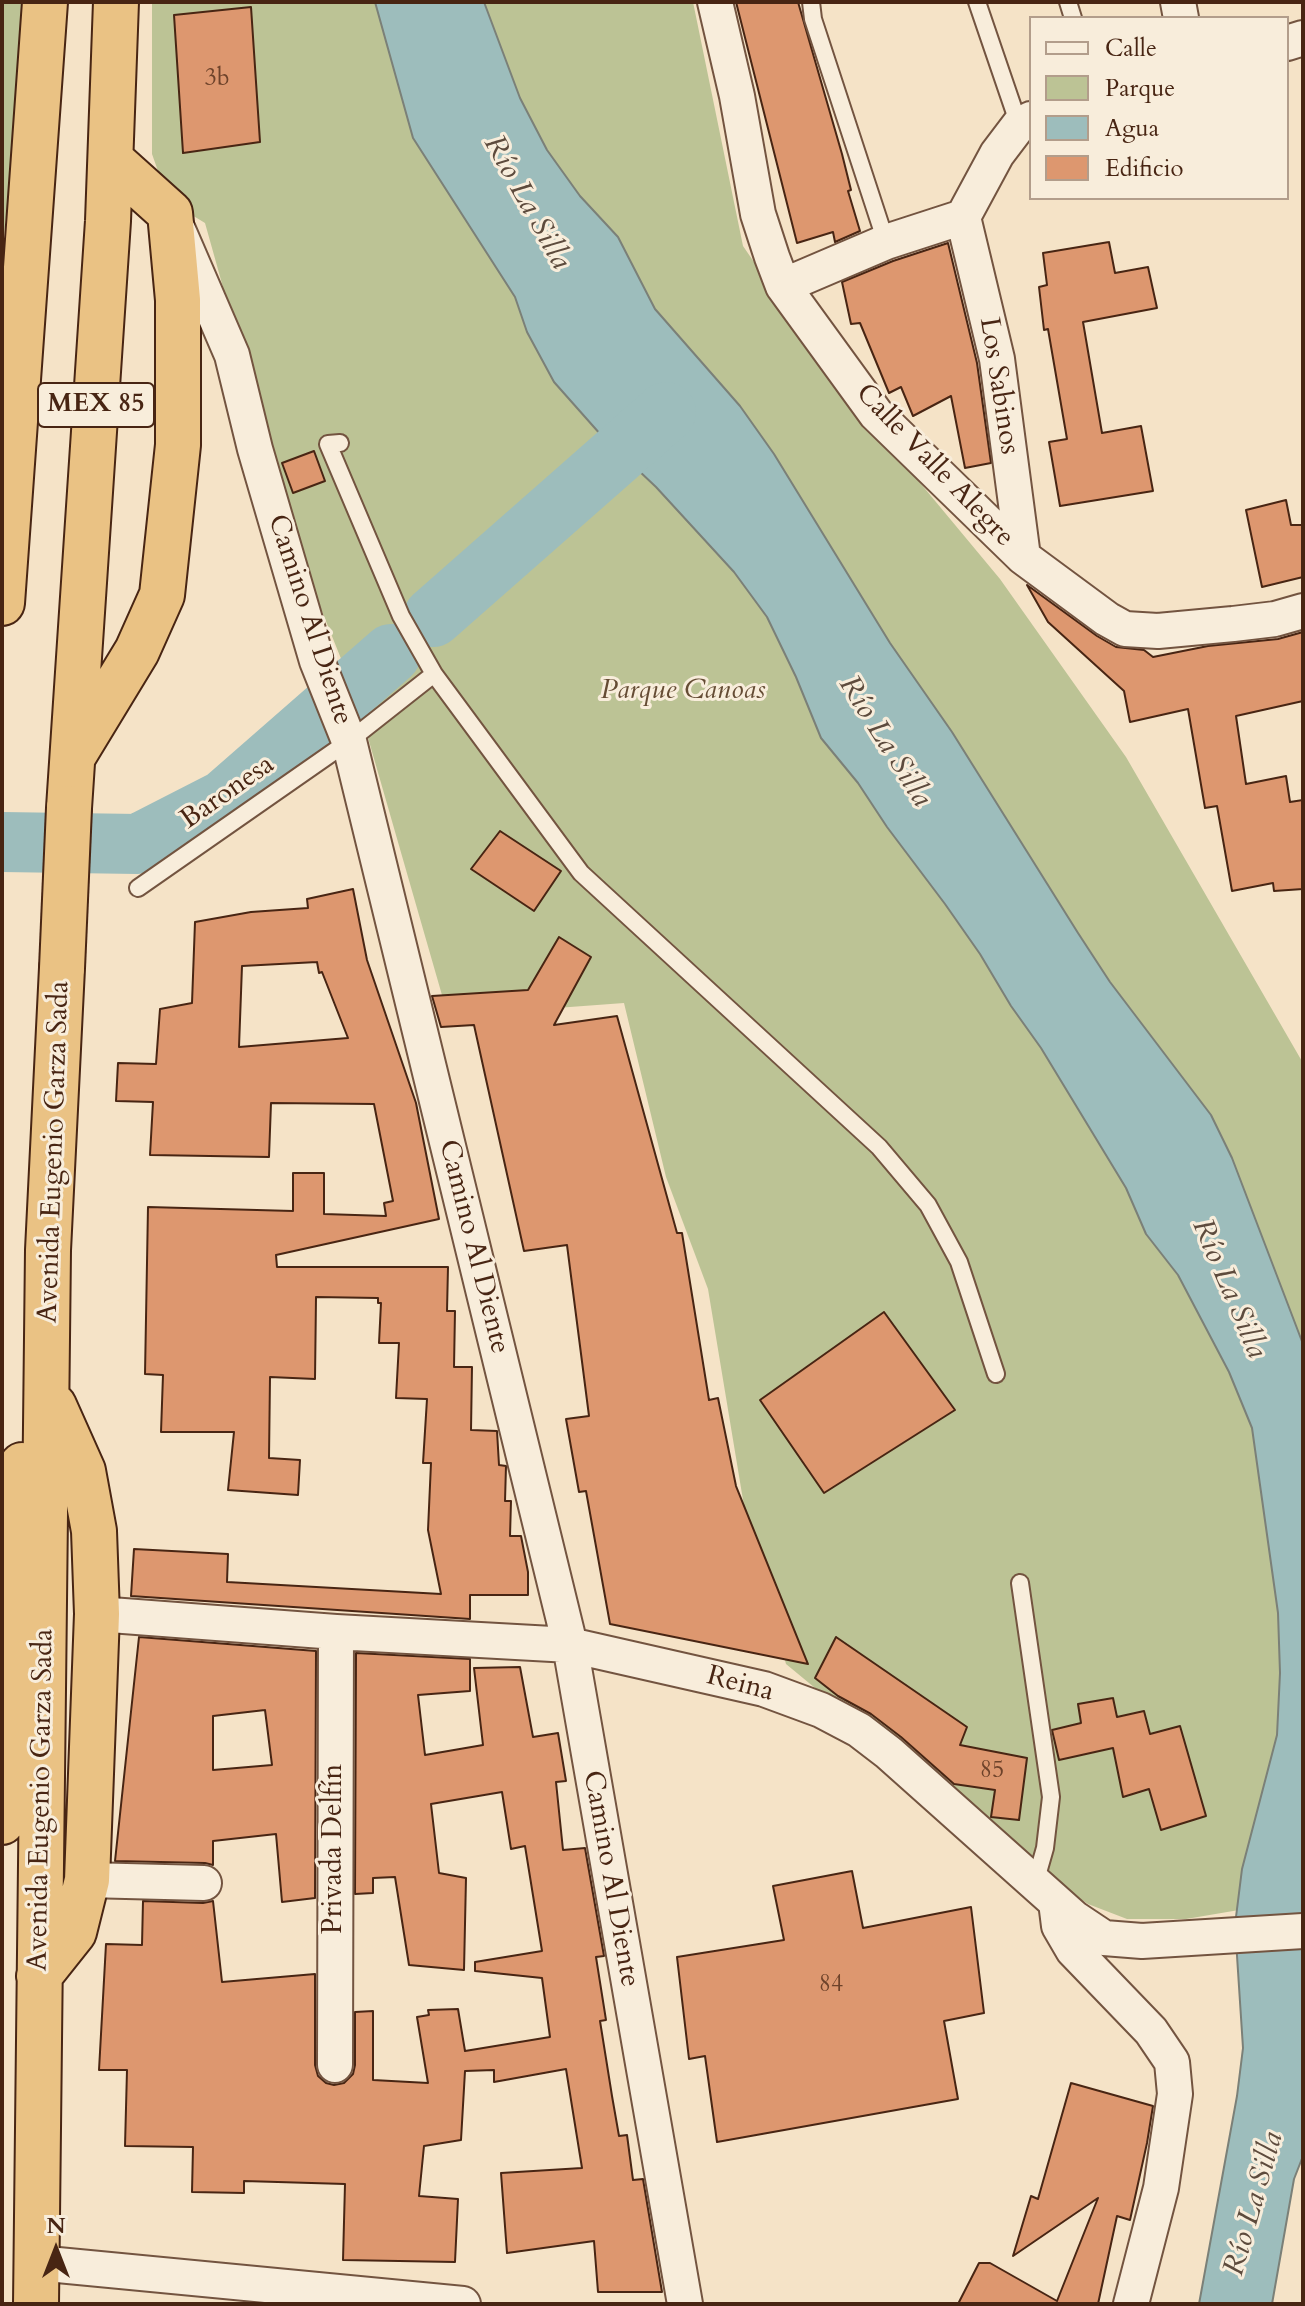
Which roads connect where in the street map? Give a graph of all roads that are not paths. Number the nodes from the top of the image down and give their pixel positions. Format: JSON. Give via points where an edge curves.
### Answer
{"nodes":[{"id":1,"x":45,"y":2,"type":"edge"},
{"id":2,"x":116,"y":2,"type":"edge"},
{"id":3,"x":715,"y":2,"type":"edge"},
{"id":4,"x":811,"y":2,"type":"edge"},
{"id":5,"x":981,"y":3,"type":"edge"},
{"id":6,"x":1025,"y":122,"type":"edge"},
{"id":7,"x":111,"y":160,"type":"junction"},
{"id":8,"x":170,"y":213,"type":"junction"},
{"id":9,"x":963,"y":217,"type":"junction"},
{"id":10,"x":886,"y":242,"type":"junction"},
{"id":11,"x":783,"y":286,"type":"junction"},
{"id":12,"x":14,"y":298,"type":"edge"},
{"id":13,"x":340,"y":443,"type":"dead end"},
{"id":14,"x":1023,"y":557,"type":"junction"},
{"id":15,"x":2,"y":603,"type":"edge"},
{"id":16,"x":1303,"y":611,"type":"edge"},
{"id":17,"x":434,"y":674,"type":"junction"},
{"id":18,"x":348,"y":740,"type":"junction"},
{"id":19,"x":72,"y":759,"type":"junction"},
{"id":20,"x":138,"y":888,"type":"dead end"},
{"id":21,"x":48,"y":1250,"type":"junction"},
{"id":22,"x":996,"y":1374,"type":"dead end"},
{"id":23,"x":48,"y":1393,"type":"junction"},
{"id":24,"x":1020,"y":1583,"type":"dead end"},
{"id":25,"x":97,"y":1614,"type":"junction"},
{"id":26,"x":336,"y":1632,"type":"junction"},
{"id":27,"x":570,"y":1645,"type":"junction"},
{"id":28,"x":2,"y":1822,"type":"edge"},
{"id":29,"x":87,"y":1880,"type":"junction"},
{"id":30,"x":204,"y":1883,"type":"dead end"},
{"id":31,"x":1045,"y":1893,"type":"junction"},
{"id":32,"x":1303,"y":1931,"type":"edge"},
{"id":33,"x":39,"y":1976,"type":"junction"},
{"id":34,"x":335,"y":2065,"type":"dead end"},
{"id":35,"x":36,"y":2283,"type":"edge"},
{"id":36,"x":463,"y":2304,"type":"edge"},
{"id":37,"x":685,"y":2304,"type":"edge"},
{"id":38,"x":1131,"y":2304,"type":"edge"}],
"edges":[{"from":1,"to":12,"type":"highway","number":"MEX 85"},
{"from":2,"to":7,"type":"highway","name":"Avenida Eugenio Garza Sada","number":"MEX 85"},
{"from":3,"to":11,"type":"street","name":"Calle Valle Alegre","via":[[758,214]]},
{"from":4,"to":10,"type":"lane"},
{"from":5,"to":6,"type":"lane"},
{"from":6,"to":9,"type":"street","via":[[997,154]]},
{"from":7,"to":8,"type":"highway"},
{"from":7,"to":19,"type":"highway","name":"Avenida Eugenio Garza Sada","number":"MEX 85"},
{"from":8,"to":18,"type":"street","name":"Camino Al Diente","via":[[232,355],[317,661]]},
{"from":8,"to":19,"type":"highway","via":[[178,300],[178,445],[162,595],[137,651]]},
{"from":9,"to":10,"type":"street"},
{"from":9,"to":14,"type":"street","name":"Los Sabinos","via":[[997,359]]},
{"from":10,"to":11,"type":"street"},
{"from":11,"to":14,"type":"street","name":"Calle Valle Alegre","via":[[876,414]]},
{"from":12,"to":15,"type":"highway","number":"MEX 85"},
{"from":13,"to":17,"type":"lane","via":[[328,444],[401,616]]},
{"from":14,"to":16,"type":"street","name":"Calle Valle Alegre","via":[[1125,629],[1261,621]]},
{"from":17,"to":18,"type":"lane","name":"Baronesa"},
{"from":17,"to":22,"type":"lane","via":[[581,873],[879,1147],[928,1205],[959,1262]]},
{"from":18,"to":20,"type":"lane","name":"Baronesa"},
{"from":18,"to":27,"type":"street","name":"Camino Al Diente"},
{"from":19,"to":21,"type":"highway","name":"Avenida Eugenio Garza Sada","number":"MEX 85","bridge":true},
{"from":21,"to":23,"type":"highway","name":"Avenida Eugenio Garza Sada","number":"MEX 85"},
{"from":21,"to":28,"type":"highway","via":[[9,1575]]},
{"from":23,"to":25,"type":"highway","via":[[83,1471],[94,1531]]},
{"from":23,"to":33,"type":"highway","name":"Avenida Eugenio Garza Sada","number":"MEX 85"},
{"from":24,"to":31,"type":"lane","via":[[1051,1797]]},
{"from":25,"to":26,"type":"street","name":"Reina"},
{"from":25,"to":29,"type":"highway"},
{"from":26,"to":27,"type":"street","name":"Reina"},
{"from":26,"to":34,"type":"street","name":"Privada Delfín"},
{"from":27,"to":31,"type":"street","name":"Reina","via":[[764,1689],[821,1710],[889,1753]]},
{"from":27,"to":37,"type":"street","name":"Camino Al Diente"},
{"from":29,"to":30,"type":"street"},
{"from":29,"to":33,"type":"highway","via":[[74,1932]]},
{"from":31,"to":32,"type":"street","name":"Reina","via":[[1104,1938],[1142,1941]]},
{"from":31,"to":38,"type":"street","via":[[1073,1950],[1151,2031],[1172,2062],[1175,2094],[1161,2188]]},
{"from":33,"to":35,"type":"highway","name":"Avenida Eugenio Garza Sada","number":"MEX 85"},
{"from":35,"to":36,"type":"street"}]}
